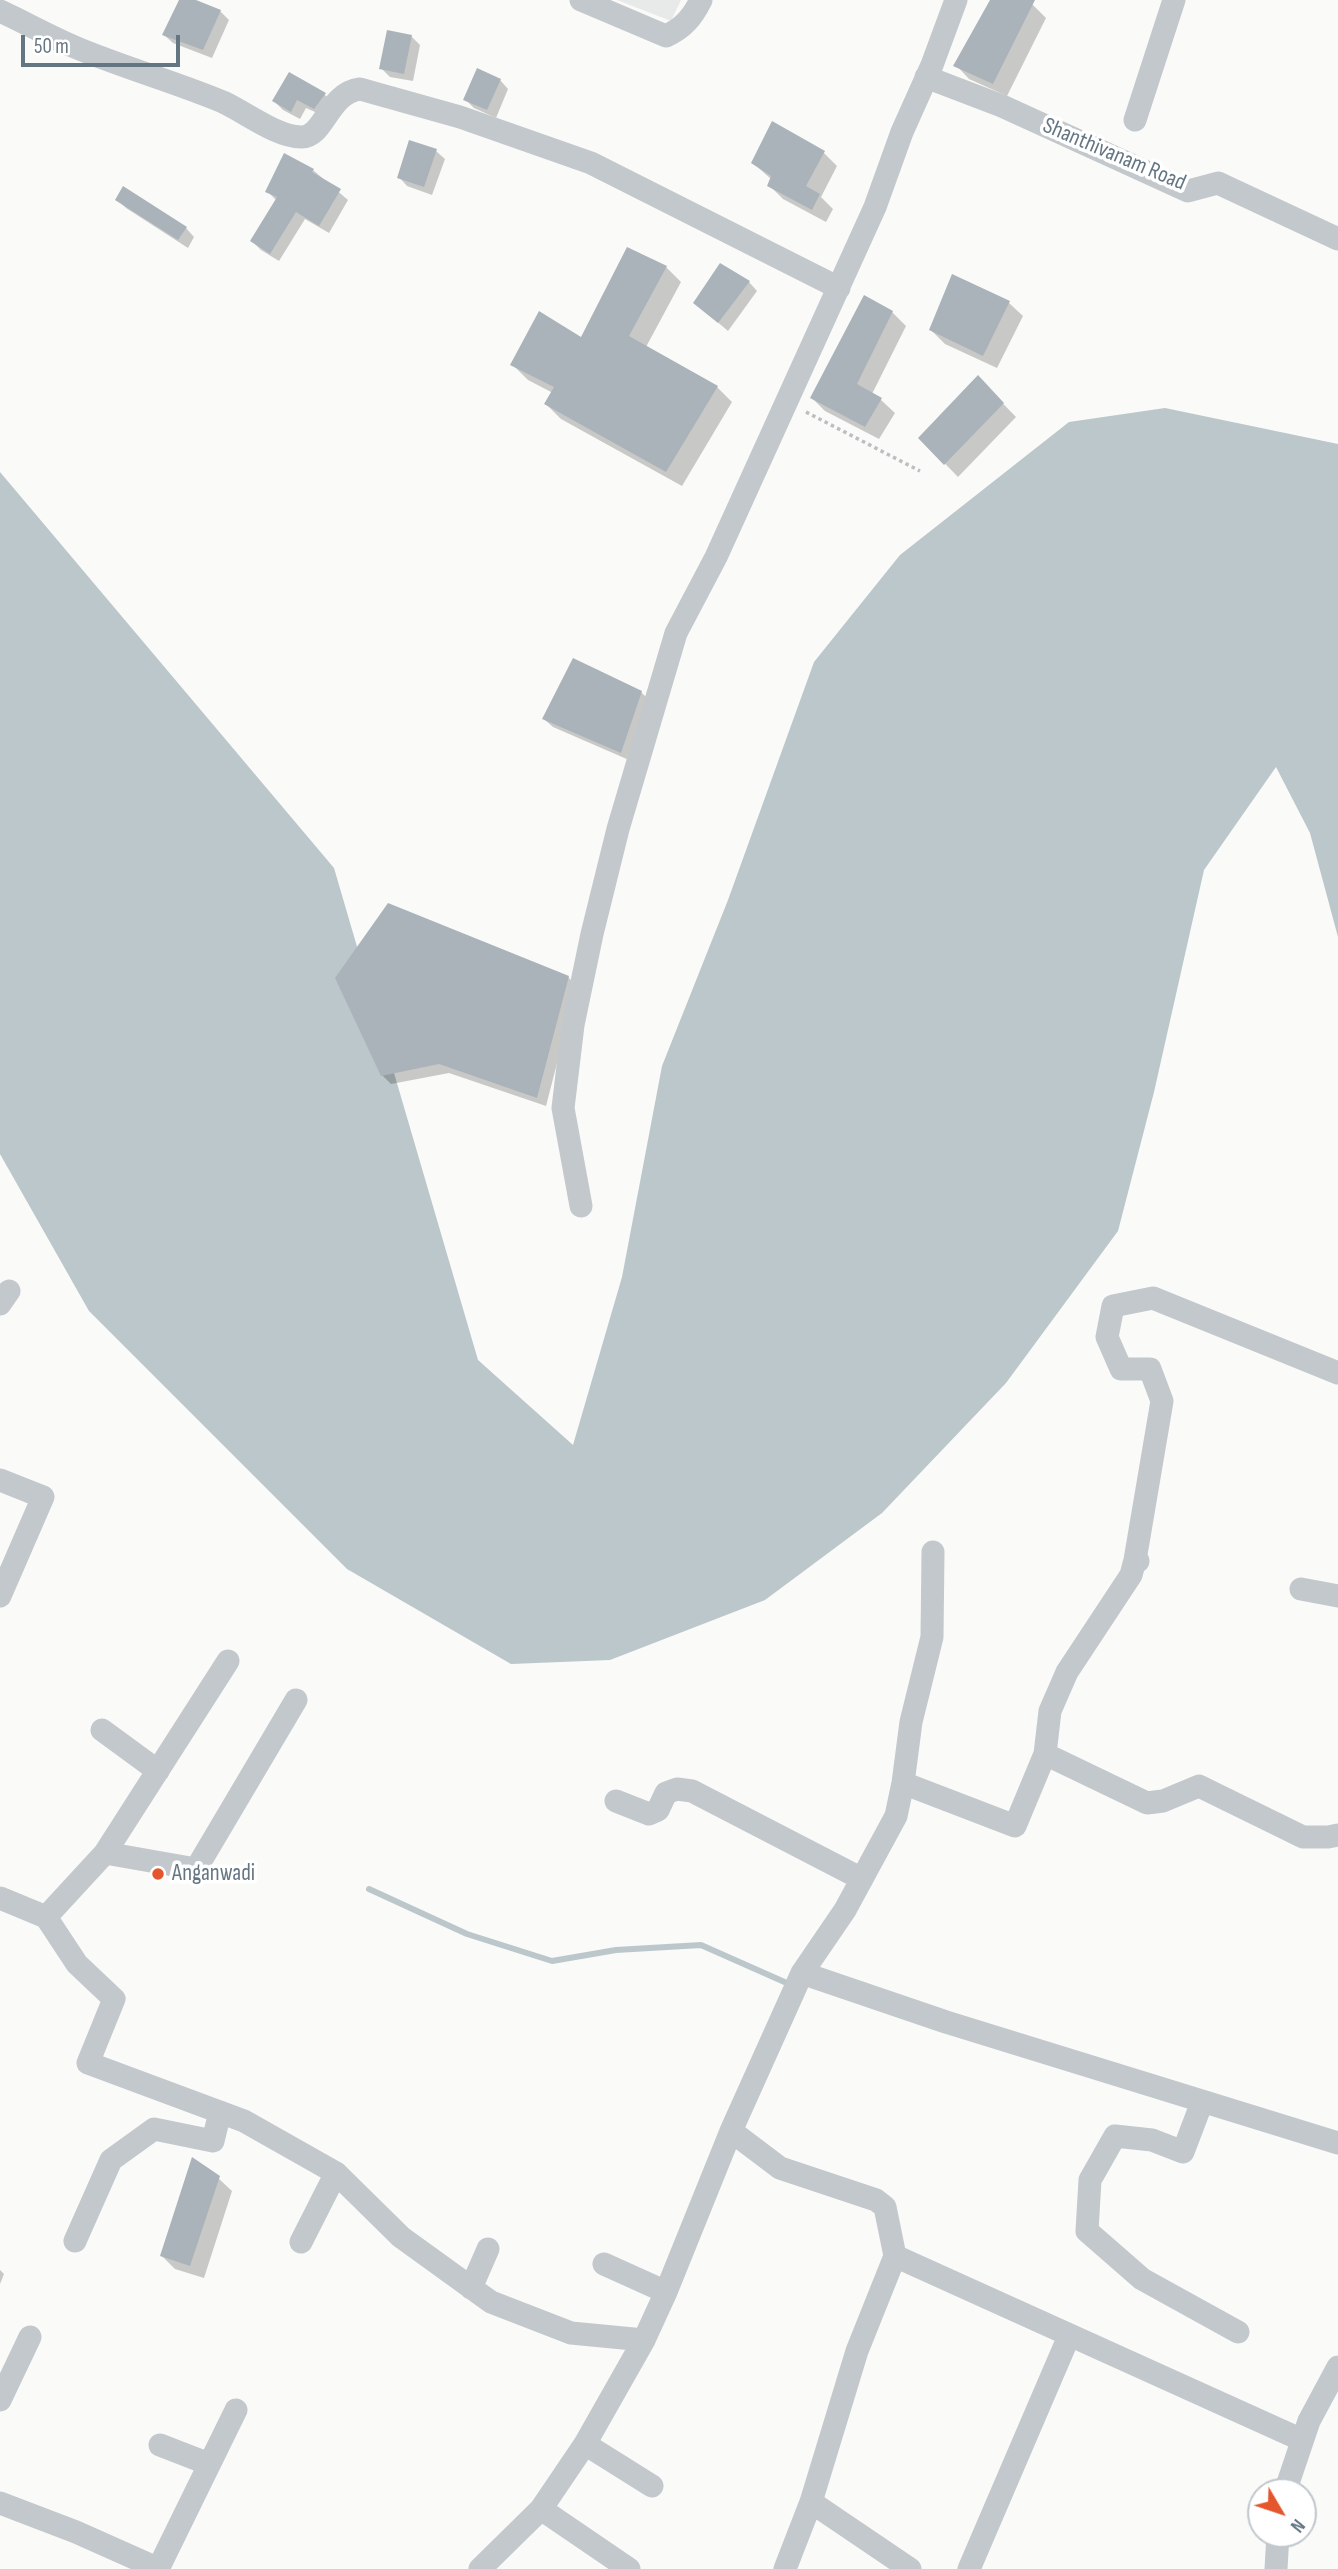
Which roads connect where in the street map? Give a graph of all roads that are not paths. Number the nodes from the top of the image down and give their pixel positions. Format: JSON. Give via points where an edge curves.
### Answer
{"nodes":[{"id":1,"x":580,"y":0,"type":"edge"},
{"id":2,"x":701,"y":0,"type":"edge"},
{"id":3,"x":956,"y":0,"type":"edge"},
{"id":4,"x":1174,"y":0,"type":"edge"},
{"id":5,"x":0,"y":11,"type":"edge"},
{"id":6,"x":926,"y":78,"type":"junction"},
{"id":7,"x":1135,"y":120,"type":"dead end"},
{"id":8,"x":1338,"y":239,"type":"edge"},
{"id":9,"x":839,"y":288,"type":"junction"},
{"id":10,"x":581,"y":1206,"type":"dead end"},
{"id":11,"x":1338,"y":1373,"type":"edge"},
{"id":12,"x":0,"y":1480,"type":"edge"},
{"id":13,"x":933,"y":1552,"type":"dead end"},
{"id":14,"x":1301,"y":1589,"type":"dead end"},
{"id":15,"x":0,"y":1596,"type":"edge"},
{"id":16,"x":1338,"y":1596,"type":"edge"},
{"id":17,"x":228,"y":1661,"type":"dead end"},
{"id":18,"x":296,"y":1700,"type":"dead end"},
{"id":19,"x":102,"y":1730,"type":"dead end"},
{"id":20,"x":1045,"y":1754,"type":"junction"},
{"id":21,"x":158,"y":1771,"type":"junction"},
{"id":22,"x":903,"y":1783,"type":"junction"},
{"id":23,"x":616,"y":1801,"type":"dead end"},
{"id":24,"x":1338,"y":1835,"type":"edge"},
{"id":25,"x":105,"y":1853,"type":"junction"},
{"id":26,"x":862,"y":1879,"type":"junction"},
{"id":27,"x":0,"y":1898,"type":"edge"},
{"id":28,"x":46,"y":1917,"type":"junction"},
{"id":29,"x":802,"y":1973,"type":"junction"},
{"id":30,"x":1202,"y":2102,"type":"junction"},
{"id":31,"x":220,"y":2112,"type":"junction"},
{"id":32,"x":731,"y":2131,"type":"junction"},
{"id":33,"x":1338,"y":2143,"type":"edge"},
{"id":34,"x":336,"y":2173,"type":"junction"},
{"id":35,"x":75,"y":2241,"type":"dead end"},
{"id":36,"x":301,"y":2242,"type":"dead end"},
{"id":37,"x":488,"y":2249,"type":"dead end"},
{"id":38,"x":895,"y":2256,"type":"junction"},
{"id":39,"x":604,"y":2264,"type":"dead end"},
{"id":40,"x":471,"y":2288,"type":"junction"},
{"id":41,"x":666,"y":2292,"type":"junction"},
{"id":42,"x":1238,"y":2332,"type":"dead end"},
{"id":43,"x":1069,"y":2336,"type":"junction"},
{"id":44,"x":30,"y":2337,"type":"dead end"},
{"id":45,"x":644,"y":2340,"type":"junction"},
{"id":46,"x":1338,"y":2367,"type":"edge"},
{"id":47,"x":0,"y":2400,"type":"edge"},
{"id":48,"x":236,"y":2410,"type":"dead end"},
{"id":49,"x":1302,"y":2440,"type":"junction"},
{"id":50,"x":585,"y":2444,"type":"junction"},
{"id":51,"x":160,"y":2445,"type":"dead end"},
{"id":52,"x":209,"y":2464,"type":"junction"},
{"id":53,"x":1290,"y":2478,"type":"edge"},
{"id":54,"x":652,"y":2486,"type":"dead end"},
{"id":55,"x":811,"y":2502,"type":"junction"},
{"id":56,"x":0,"y":2503,"type":"edge"},
{"id":57,"x":541,"y":2509,"type":"junction"},
{"id":58,"x":1277,"y":2548,"type":"edge"},
{"id":59,"x":158,"y":2569,"type":"edge"},
{"id":60,"x":480,"y":2569,"type":"edge"},
{"id":61,"x":629,"y":2569,"type":"edge"},
{"id":62,"x":785,"y":2569,"type":"edge"},
{"id":63,"x":910,"y":2569,"type":"edge"},
{"id":64,"x":970,"y":2569,"type":"edge"},
{"id":65,"x":1276,"y":2569,"type":"edge"}],
"edges":[{"from":1,"to":2,"type":"street","via":[[666,36],[682,28]]},
{"from":3,"to":6,"type":"street"},
{"from":4,"to":7,"type":"street"},
{"from":5,"to":9,"type":"street","via":[[77,48],[225,103],[299,137],[317,129],[348,90],[360,89],[460,117],[591,163]]},
{"from":6,"to":8,"type":"street","name":"Shanthivanam Road","via":[[1002,106],[1188,191],[1218,183]]},
{"from":6,"to":9,"type":"street"},
{"from":9,"to":10,"type":"street","via":[[716,557],[676,633],[618,829],[573,1025],[563,1108]]},
{"from":11,"to":20,"type":"street","via":[[1153,1298],[1113,1306],[1107,1337],[1121,1369],[1150,1369],[1161,1401],[1136,1561],[1062,1682],[1050,1711]]},
{"from":12,"to":15,"type":"street","via":[[43,1497]]},
{"from":13,"to":22,"type":"street","via":[[932,1637],[911,1722]]},
{"from":14,"to":16,"type":"street"},
{"from":17,"to":21,"type":"street"},
{"from":18,"to":25,"type":"street","via":[[196,1869]]},
{"from":19,"to":21,"type":"street"},
{"from":20,"to":22,"type":"street","via":[[1015,1826]]},
{"from":20,"to":24,"type":"street","via":[[1147,1803],[1199,1786],[1303,1837]]},
{"from":21,"to":25,"type":"street"},
{"from":22,"to":26,"type":"street","via":[[896,1816]]},
{"from":23,"to":26,"type":"street","via":[[649,1814],[658,1810],[666,1793],[692,1791]]},
{"from":25,"to":28,"type":"street"},
{"from":26,"to":29,"type":"street"},
{"from":27,"to":28,"type":"street"},
{"from":28,"to":31,"type":"street","via":[[77,1964],[114,1999],[88,2063]]},
{"from":29,"to":30,"type":"street"},
{"from":29,"to":32,"type":"street"},
{"from":30,"to":33,"type":"street"},
{"from":30,"to":42,"type":"street","via":[[1183,2152],[1152,2140],[1115,2136],[1090,2180],[1087,2231],[1142,2278]]},
{"from":31,"to":34,"type":"street"},
{"from":31,"to":35,"type":"street","via":[[213,2141],[154,2129],[111,2160]]},
{"from":32,"to":38,"type":"street","via":[[780,2168],[876,2200],[885,2207]]},
{"from":32,"to":41,"type":"street"},
{"from":34,"to":36,"type":"street"},
{"from":34,"to":40,"type":"street","via":[[401,2237]]},
{"from":37,"to":40,"type":"street"},
{"from":38,"to":43,"type":"street"},
{"from":38,"to":55,"type":"street","via":[[857,2351]]},
{"from":39,"to":41,"type":"street"},
{"from":40,"to":45,"type":"street","via":[[491,2302],[571,2333]]},
{"from":41,"to":45,"type":"street"},
{"from":43,"to":49,"type":"street"},
{"from":43,"to":64,"type":"street"},
{"from":44,"to":47,"type":"street"},
{"from":45,"to":50,"type":"street"},
{"from":46,"to":49,"type":"street"},
{"from":48,"to":52,"type":"street"},
{"from":49,"to":53,"type":"street"},
{"from":50,"to":54,"type":"street"},
{"from":50,"to":57,"type":"street"},
{"from":51,"to":52,"type":"street"},
{"from":52,"to":59,"type":"street"},
{"from":55,"to":62,"type":"street"},
{"from":55,"to":63,"type":"street"},
{"from":56,"to":59,"type":"street"},
{"from":57,"to":60,"type":"street"},
{"from":57,"to":61,"type":"street"},
{"from":58,"to":65,"type":"street"}]}
